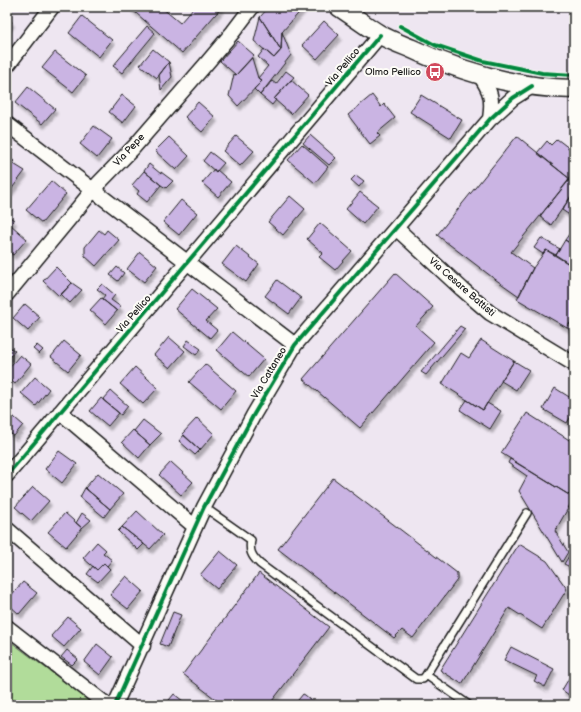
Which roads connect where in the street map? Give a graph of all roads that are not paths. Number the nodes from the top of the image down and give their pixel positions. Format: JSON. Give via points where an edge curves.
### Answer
{"nodes":[{"id":1,"x":52,"y":7,"type":"edge"},
{"id":2,"x":252,"y":7,"type":"edge"},
{"id":3,"x":345,"y":10,"type":"edge"},
{"id":4,"x":380,"y":35,"type":"junction"},
{"id":5,"x":7,"y":66,"type":"edge"},
{"id":6,"x":479,"y":74,"type":"junction"},
{"id":7,"x":512,"y":82,"type":"junction"},
{"id":8,"x":532,"y":86,"type":"junction"},
{"id":9,"x":574,"y":90,"type":"edge"},
{"id":10,"x":490,"y":119,"type":"junction"},
{"id":11,"x":7,"y":124,"type":"edge"},
{"id":12,"x":93,"y":191,"type":"junction"},
{"id":13,"x":396,"y":228,"type":"junction"},
{"id":14,"x":188,"y":263,"type":"junction"},
{"id":15,"x":7,"y":294,"type":"edge"},
{"id":16,"x":295,"y":345,"type":"junction"},
{"id":17,"x":574,"y":364,"type":"edge"},
{"id":18,"x":60,"y":412,"type":"junction"},
{"id":19,"x":7,"y":475,"type":"edge"},
{"id":20,"x":204,"y":507,"type":"junction"},
{"id":21,"x":527,"y":513,"type":"dead end"},
{"id":22,"x":194,"y":526,"type":"junction"},
{"id":23,"x":7,"y":529,"type":"edge"},
{"id":24,"x":7,"y":627,"type":"edge"},
{"id":25,"x":142,"y":646,"type":"junction"},
{"id":26,"x":426,"y":675,"type":"junction"},
{"id":27,"x":106,"y":705,"type":"edge"},
{"id":28,"x":115,"y":705,"type":"edge"},
{"id":29,"x":469,"y":705,"type":"edge"}],
"edges":[{"from":1,"to":5,"type":"street"},
{"from":2,"to":12,"type":"street","name":"Via Pepe","via":[[210,59]]},
{"from":3,"to":4,"type":"street"},
{"from":4,"to":6,"type":"street","via":[[436,60]]},
{"from":4,"to":14,"type":"street","name":"Via Pellico"},
{"from":6,"to":7,"type":"street"},
{"from":6,"to":10,"type":"street","via":[[490,92]]},
{"from":7,"to":8,"type":"street"},
{"from":7,"to":10,"type":"street","name":"Via Cattaneo","via":[[510,90]]},
{"from":8,"to":9,"type":"street"},
{"from":8,"to":10,"type":"street","name":"Via Cattaneo","via":[[513,98]]},
{"from":10,"to":13,"type":"street","name":"Via Cattaneo"},
{"from":11,"to":12,"type":"street"},
{"from":12,"to":14,"type":"street"},
{"from":12,"to":15,"type":"street","name":"Via Pepe"},
{"from":13,"to":16,"type":"street","name":"Via Cattaneo"},
{"from":13,"to":17,"type":"street","name":"Via Cesare Battisti","via":[[490,313]]},
{"from":14,"to":16,"type":"street"},
{"from":14,"to":18,"type":"street","name":"Via Pellico"},
{"from":16,"to":20,"type":"street","name":"Via Cattaneo"},
{"from":18,"to":19,"type":"street","name":"Via Pellico"},
{"from":18,"to":22,"type":"street"},
{"from":20,"to":22,"type":"street","name":"Via Cattaneo"},
{"from":20,"to":26,"type":"lane","via":[[250,540],[253,558],[260,564],[416,679],[423,679]]},
{"from":21,"to":26,"type":"lane"},
{"from":22,"to":25,"type":"street","name":"Via Cattaneo"},
{"from":23,"to":25,"type":"street"},
{"from":24,"to":27,"type":"street"},
{"from":25,"to":28,"type":"street","name":"Via Cattaneo"},
{"from":26,"to":29,"type":"lane"}]}
